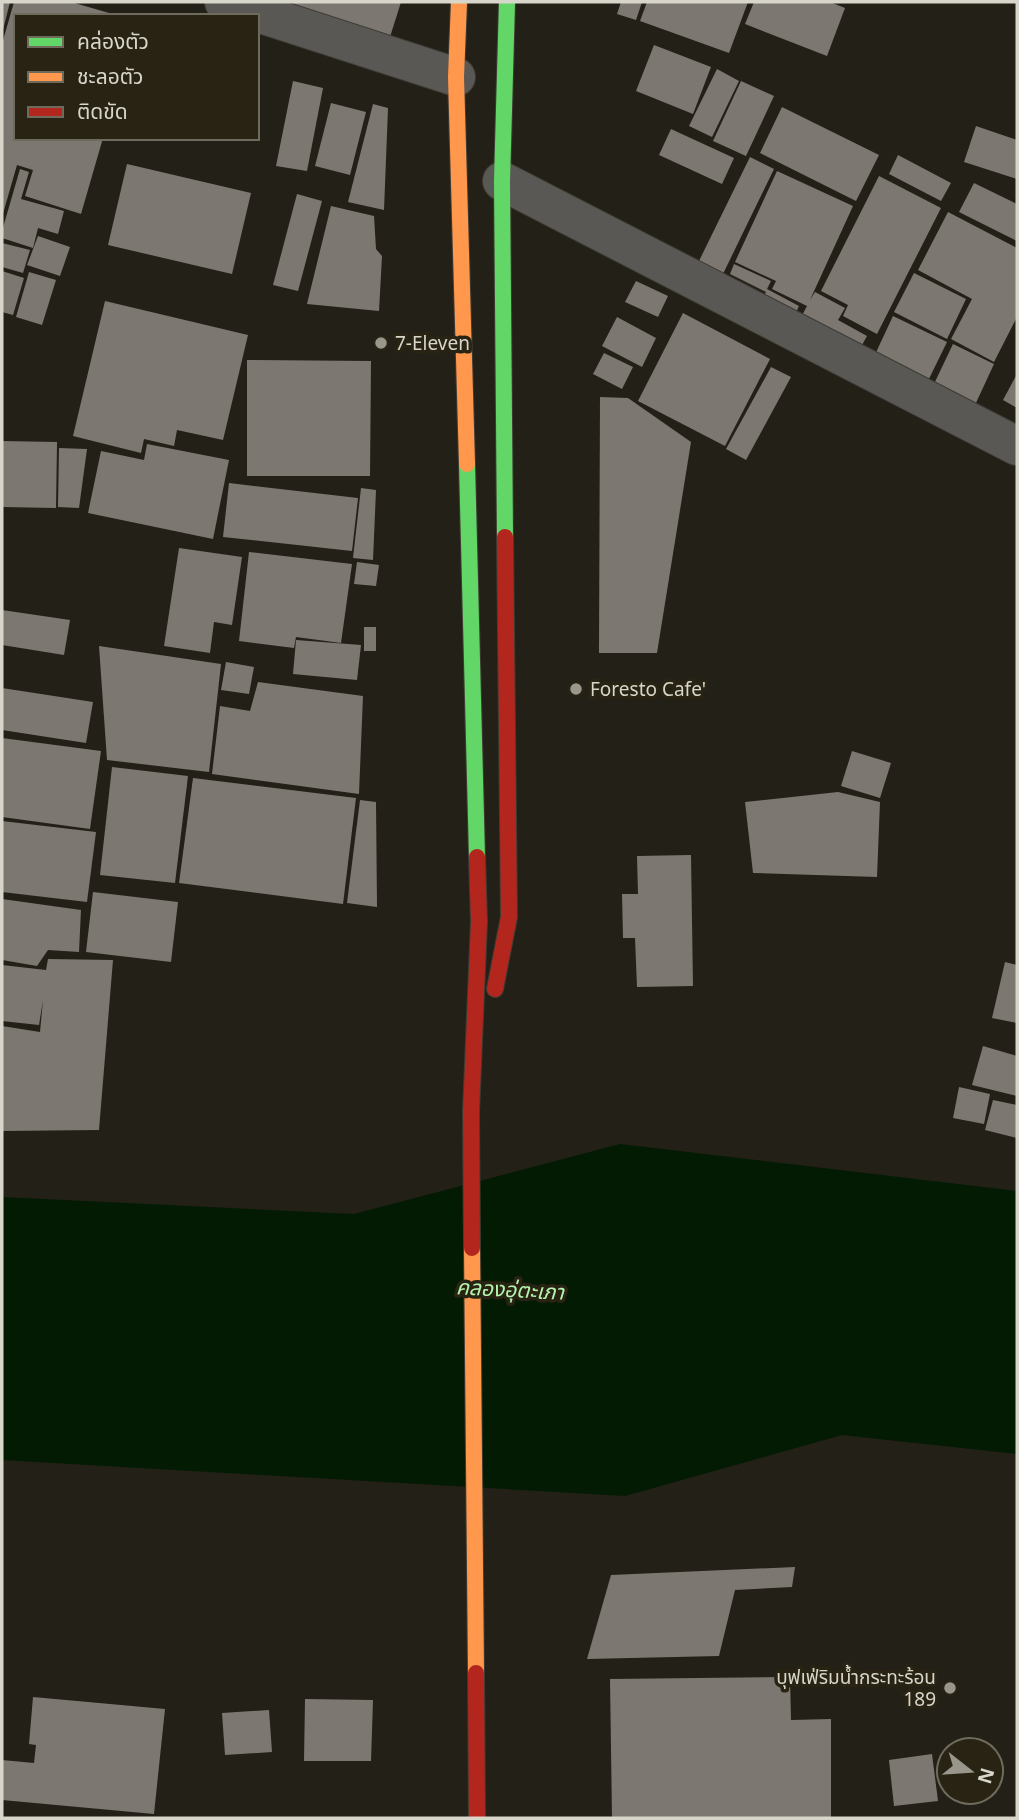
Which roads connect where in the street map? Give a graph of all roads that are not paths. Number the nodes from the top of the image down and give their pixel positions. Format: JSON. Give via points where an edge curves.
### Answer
{"nodes":[{"id":1,"x":224,"y":2,"type":"edge"},
{"id":2,"x":459,"y":2,"type":"edge"},
{"id":3,"x":507,"y":2,"type":"edge"},
{"id":4,"x":456,"y":77,"type":"junction"},
{"id":5,"x":502,"y":181,"type":"junction"},
{"id":6,"x":1017,"y":446,"type":"edge"},
{"id":7,"x":471,"y":1112,"type":"junction"},
{"id":8,"x":477,"y":1818,"type":"edge"}],
"edges":[{"from":1,"to":4,"type":"street"},
{"from":2,"to":4,"type":"main road"},
{"from":3,"to":5,"type":"main road"},
{"from":4,"to":7,"type":"main road","via":[[479,922]]},
{"from":5,"to":6,"type":"street"},
{"from":5,"to":7,"type":"main road","via":[[509,917]]},
{"from":7,"to":8,"type":"main road"}]}
